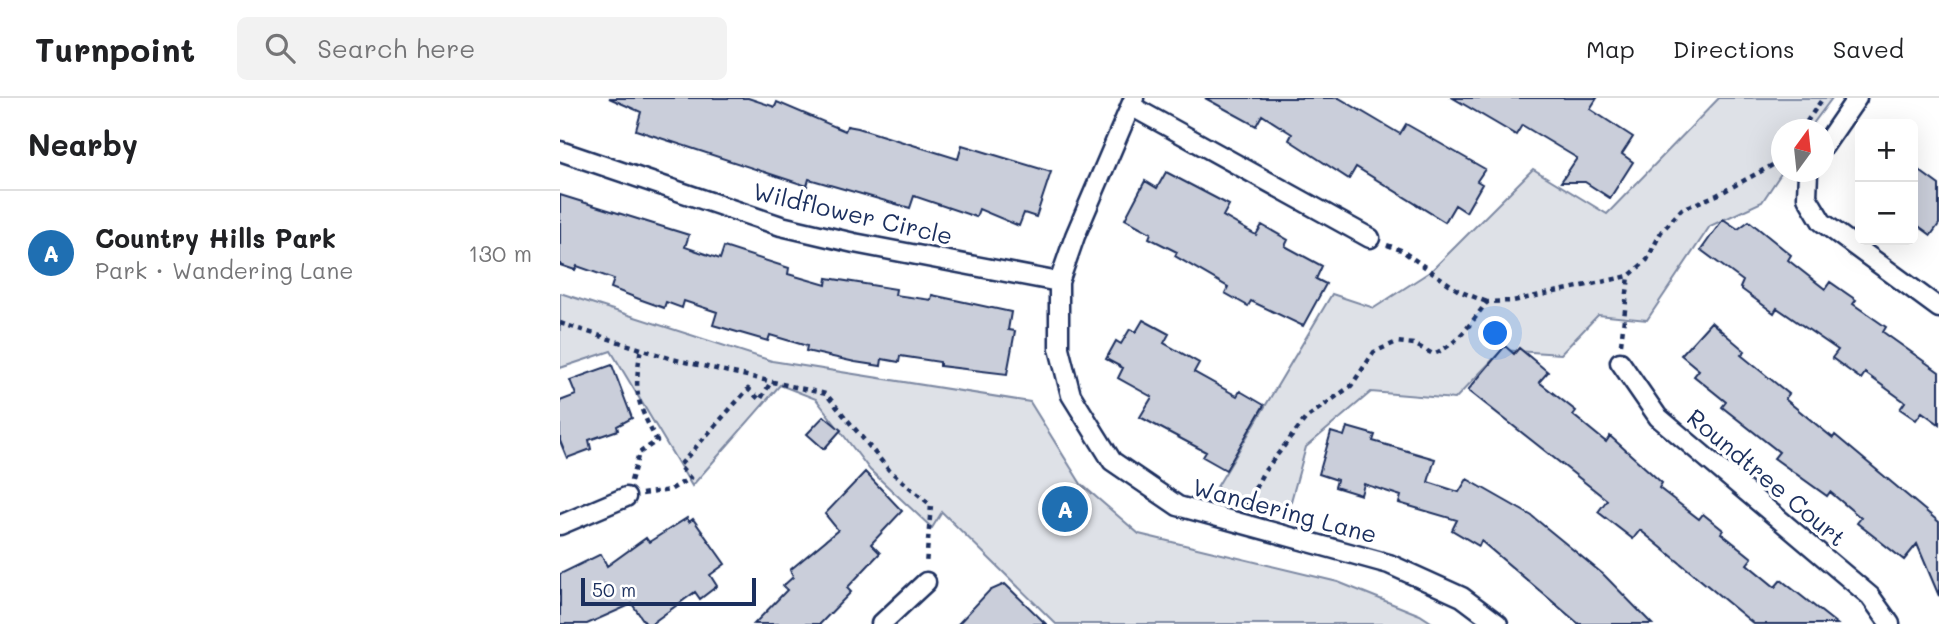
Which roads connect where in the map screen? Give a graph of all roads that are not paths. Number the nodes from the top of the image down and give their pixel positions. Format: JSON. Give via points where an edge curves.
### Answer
{"nodes":[{"id":1,"x":1857,"y":98,"type":"edge"},
{"id":2,"x":1132,"y":102,"type":"edge"},
{"id":3,"x":1834,"y":131,"type":"edge"},
{"id":4,"x":560,"y":151,"type":"edge"},
{"id":5,"x":1808,"y":182,"type":"edge"},
{"id":6,"x":1370,"y":238,"type":"road end"},
{"id":7,"x":1059,"y":282,"type":"junction"},
{"id":8,"x":1939,"y":308,"type":"edge"},
{"id":9,"x":1619,"y":362,"type":"road end"},
{"id":10,"x":626,"y":497,"type":"road end"},
{"id":11,"x":560,"y":525,"type":"edge"},
{"id":12,"x":926,"y":582,"type":"road end"},
{"id":13,"x":881,"y":624,"type":"edge"},
{"id":14,"x":1498,"y":624,"type":"edge"},
{"id":15,"x":1890,"y":624,"type":"edge"}],
"edges":[{"from":1,"to":3,"type":"street"},
{"from":2,"to":6,"type":"street"},
{"from":2,"to":7,"type":"street","name":"Wandering Lane"},
{"from":4,"to":7,"type":"street","name":"Wildflower Circle","via":[[781,226]]},
{"from":5,"to":8,"type":"street","via":[[1807,197],[1822,222]]},
{"from":7,"to":14,"type":"street","name":"Wandering Lane","via":[[1059,348],[1070,395],[1112,461],[1178,506],[1389,564],[1462,597]]},
{"from":9,"to":15,"type":"street","name":"Roundtree Court","via":[[1658,417],[1870,596]]},
{"from":10,"to":11,"type":"street"},
{"from":12,"to":13,"type":"street"}]}
